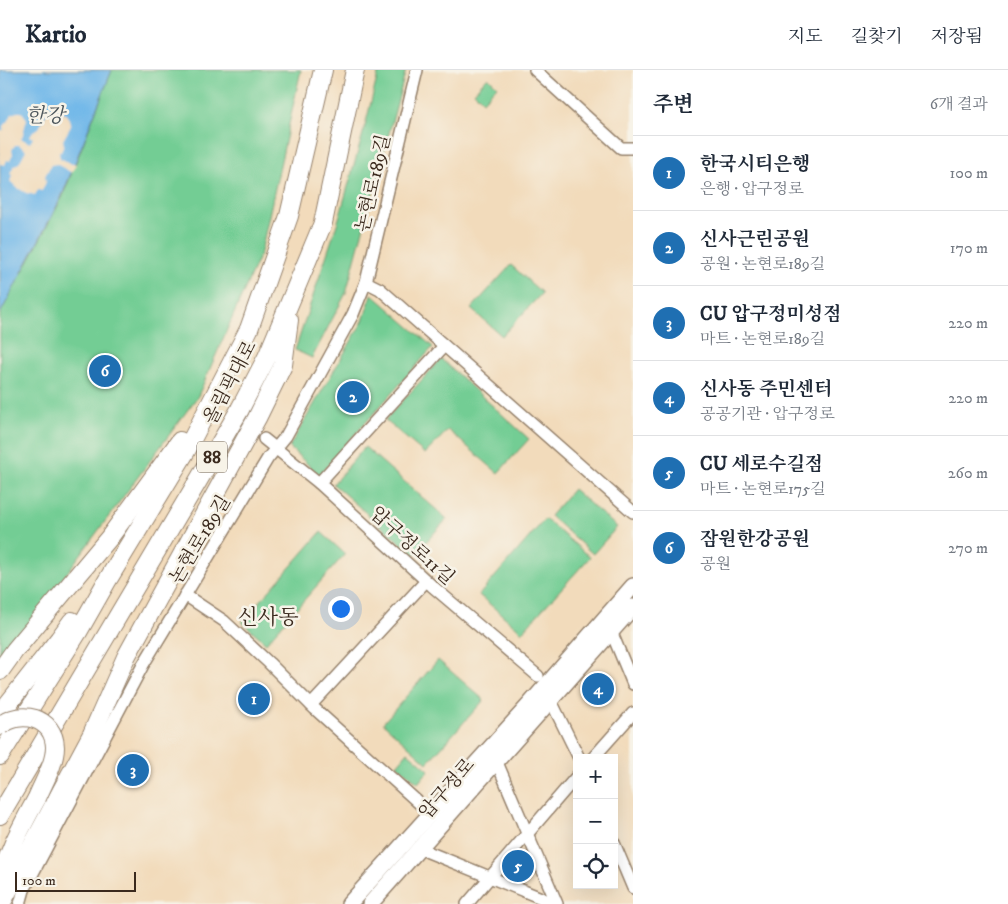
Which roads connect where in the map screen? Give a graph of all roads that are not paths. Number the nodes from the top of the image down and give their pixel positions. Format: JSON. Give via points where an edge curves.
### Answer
{"nodes":[{"id":1,"x":323,"y":70,"type":"edge"},
{"id":2,"x":355,"y":70,"type":"edge"},
{"id":3,"x":417,"y":70,"type":"edge"},
{"id":4,"x":535,"y":70,"type":"edge"},
{"id":5,"x":633,"y":148,"type":"edge"},
{"id":6,"x":366,"y":282,"type":"junction"},
{"id":7,"x":293,"y":293,"type":"junction"},
{"id":8,"x":444,"y":346,"type":"junction"},
{"id":9,"x":213,"y":397,"type":"junction"},
{"id":10,"x":264,"y":440,"type":"dead end"},
{"id":11,"x":277,"y":449,"type":"junction"},
{"id":12,"x":319,"y":484,"type":"junction"},
{"id":13,"x":633,"y":512,"type":"edge"},
{"id":14,"x":107,"y":581,"type":"junction"},
{"id":15,"x":426,"y":581,"type":"junction"},
{"id":16,"x":633,"y":586,"type":"edge"},
{"id":17,"x":185,"y":595,"type":"junction"},
{"id":18,"x":633,"y":607,"type":"edge"},
{"id":19,"x":612,"y":631,"type":"junction"},
{"id":20,"x":152,"y":652,"type":"junction"},
{"id":21,"x":0,"y":671,"type":"edge"},
{"id":22,"x":119,"y":672,"type":"junction"},
{"id":23,"x":633,"y":684,"type":"edge"},
{"id":24,"x":547,"y":692,"type":"junction"},
{"id":25,"x":313,"y":707,"type":"junction"},
{"id":26,"x":633,"y":712,"type":"edge"},
{"id":27,"x":0,"y":714,"type":"edge"},
{"id":28,"x":0,"y":726,"type":"edge"},
{"id":29,"x":576,"y":754,"type":"edge"},
{"id":30,"x":596,"y":754,"type":"edge"},
{"id":31,"x":0,"y":756,"type":"edge"},
{"id":32,"x":496,"y":760,"type":"junction"},
{"id":33,"x":573,"y":781,"type":"edge"},
{"id":34,"x":0,"y":815,"type":"edge"},
{"id":35,"x":436,"y":818,"type":"junction"},
{"id":36,"x":527,"y":833,"type":"junction"},
{"id":37,"x":614,"y":844,"type":"edge"},
{"id":38,"x":421,"y":846,"type":"junction"},
{"id":39,"x":489,"y":878,"type":"junction"},
{"id":40,"x":0,"y":884,"type":"edge"},
{"id":41,"x":632,"y":884,"type":"edge"},
{"id":42,"x":1,"y":904,"type":"edge"},
{"id":43,"x":20,"y":904,"type":"edge"},
{"id":44,"x":349,"y":904,"type":"edge"},
{"id":45,"x":370,"y":904,"type":"edge"},
{"id":46,"x":467,"y":904,"type":"edge"},
{"id":47,"x":557,"y":904,"type":"edge"}],
"edges":[{"from":1,"to":9,"type":"highway","name":"올림픽대로","number":"88","via":[[289,216],[249,329]]},
{"from":2,"to":7,"type":"highway","name":"올림픽대로","number":"88","via":[[323,223]]},
{"from":3,"to":6,"type":"street","name":"논현로189길"},
{"from":4,"to":5,"type":"street","via":[[621,148]]},
{"from":6,"to":8,"type":"street","via":[[380,289]]},
{"from":6,"to":11,"type":"street","name":"논현로189길","via":[[353,314]]},
{"from":7,"to":22,"type":"highway","via":[[283,365]]},
{"from":7,"to":34,"type":"highway","name":"올림픽대로","number":"88","via":[[267,357],[239,411]]},
{"from":8,"to":12,"type":"street"},
{"from":8,"to":13,"type":"street"},
{"from":9,"to":14,"type":"highway","name":"올림픽대로","number":"88","via":[[186,451]]},
{"from":9,"to":21,"type":"highway","via":[[109,538]]},
{"from":10,"to":11,"type":"street","name":"압구정로11길"},
{"from":11,"to":12,"type":"street","name":"압구정로11길"},
{"from":11,"to":17,"type":"street","name":"논현로189길","via":[[268,458]]},
{"from":12,"to":15,"type":"street","name":"압구정로11길"},
{"from":14,"to":27,"type":"highway","via":[[88,598]]},
{"from":14,"to":31,"type":"highway","name":"올림픽대로","number":"88"},
{"from":15,"to":24,"type":"street","name":"압구정로11길"},
{"from":15,"to":25,"type":"street"},
{"from":16,"to":24,"type":"main road","name":"압구정로"},
{"from":17,"to":20,"type":"street","name":"논현로189길"},
{"from":17,"to":25,"type":"street","name":"압구정로","via":[[224,621]]},
{"from":18,"to":19,"type":"main road","name":"압구정로"},
{"from":19,"to":23,"type":"street"},
{"from":19,"to":24,"type":"main road","name":"압구정로"},
{"from":20,"to":22,"type":"street"},
{"from":20,"to":43,"type":"street","name":"논현로189길","via":[[73,795],[24,890]]},
{"from":22,"to":42,"type":"highway","via":[[92,734]]},
{"from":24,"to":29,"type":"street"},
{"from":24,"to":32,"type":"main road","name":"압구정로"},
{"from":24,"to":35,"type":"main road","name":"압구정로"},
{"from":25,"to":35,"type":"street","name":"압구정로"},
{"from":26,"to":30,"type":"street"},
{"from":28,"to":40,"type":"highway","bridge":true,"via":[[15,717],[30,716],[45,724],[55,748],[36,798],[6,860]]},
{"from":32,"to":35,"type":"main road","name":"압구정로"},
{"from":32,"to":36,"type":"street"},
{"from":33,"to":36,"type":"street"},
{"from":35,"to":38,"type":"main road","name":"압구정로"},
{"from":35,"to":44,"type":"main road","name":"압구정로"},
{"from":36,"to":39,"type":"street"},
{"from":36,"to":47,"type":"street"},
{"from":37,"to":41,"type":"street"},
{"from":38,"to":39,"type":"street"},
{"from":38,"to":45,"type":"main road","name":"압구정로"},
{"from":39,"to":46,"type":"street"},
{"from":39,"to":47,"type":"street"}]}
